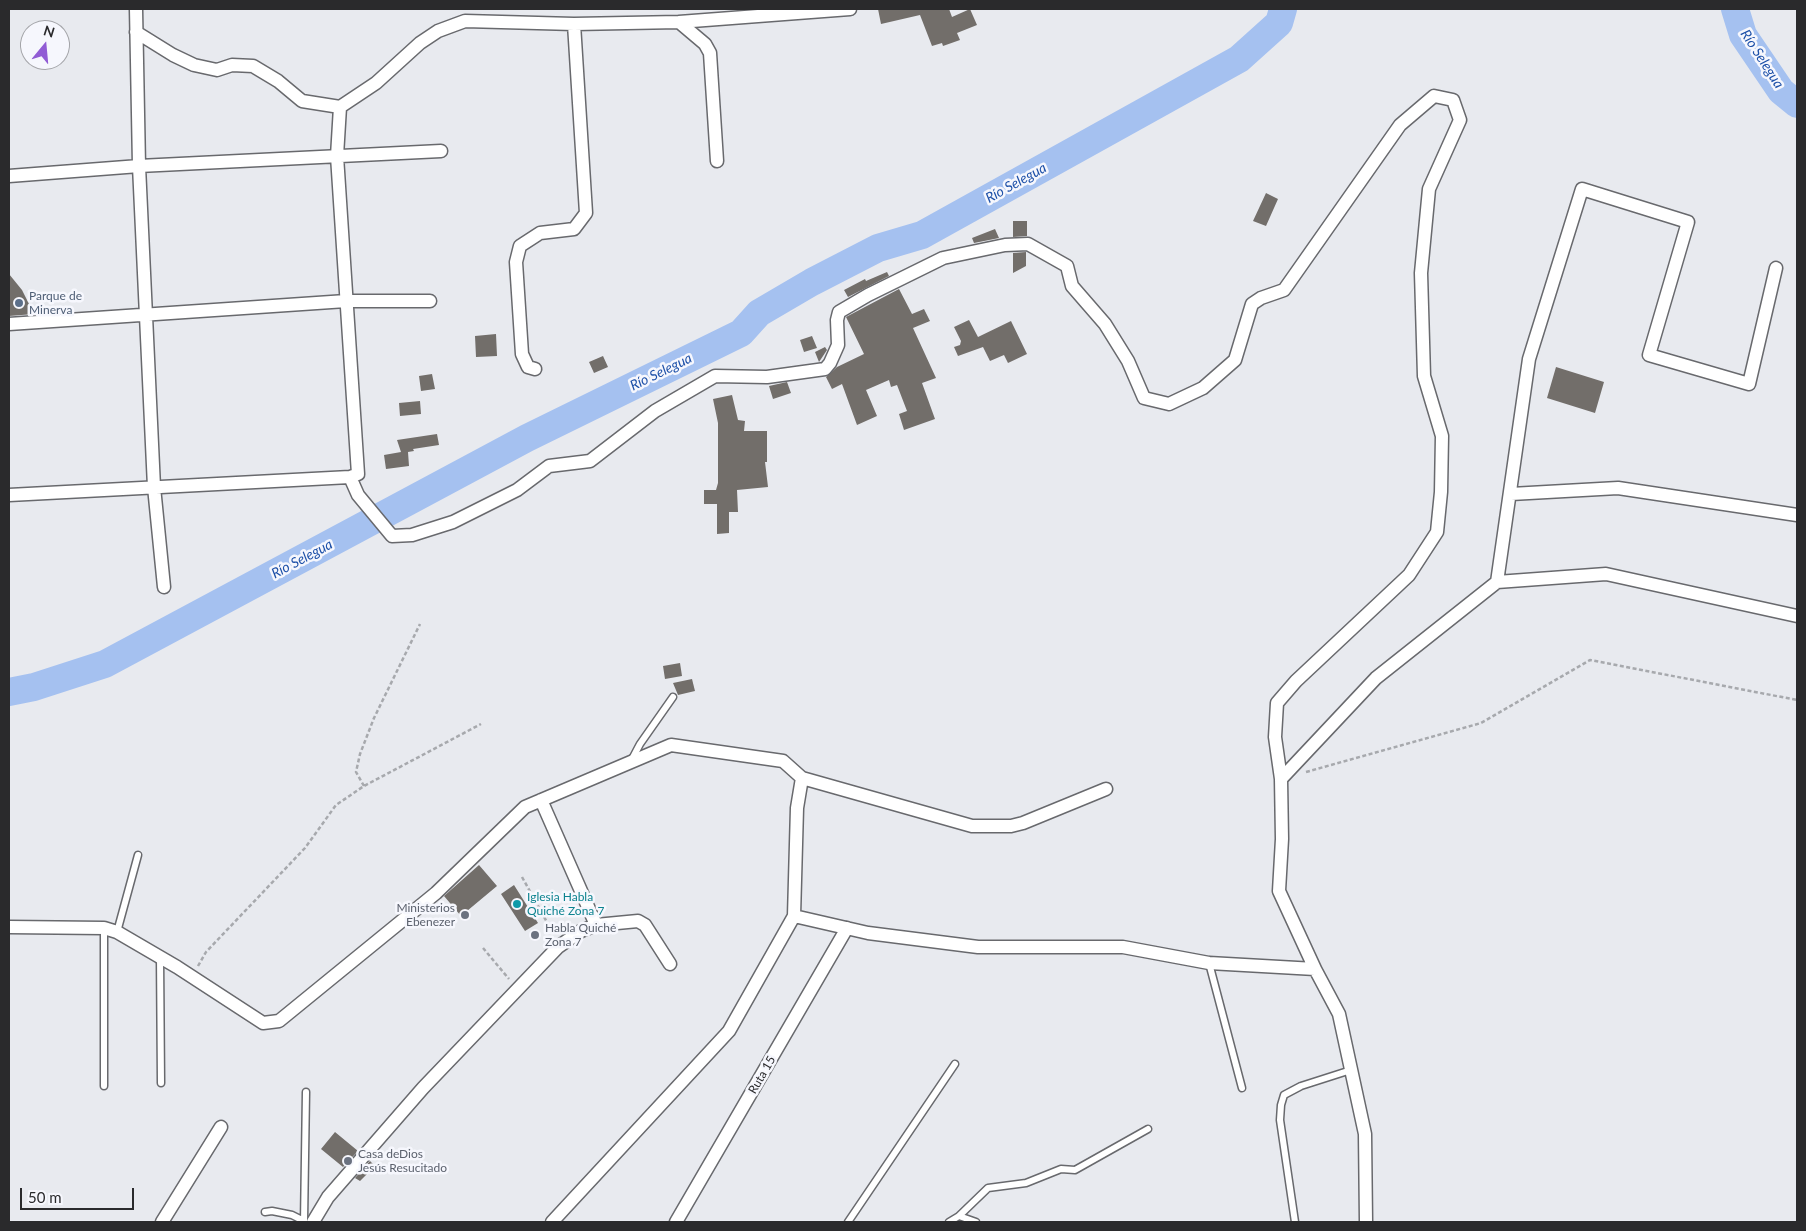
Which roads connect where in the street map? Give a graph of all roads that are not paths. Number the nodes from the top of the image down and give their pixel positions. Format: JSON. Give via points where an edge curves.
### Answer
{"nodes":[{"id":1,"x":136,"y":9,"type":"edge"},
{"id":2,"x":850,"y":9,"type":"edge"},
{"id":3,"x":679,"y":22,"type":"junction"},
{"id":4,"x":574,"y":24,"type":"junction"},
{"id":5,"x":136,"y":32,"type":"junction"},
{"id":6,"x":340,"y":107,"type":"junction"},
{"id":7,"x":441,"y":151,"type":"dead end"},
{"id":8,"x":337,"y":156,"type":"junction"},
{"id":9,"x":717,"y":161,"type":"dead end"},
{"id":10,"x":139,"y":166,"type":"junction"},
{"id":11,"x":9,"y":176,"type":"edge"},
{"id":12,"x":1776,"y":268,"type":"dead end"},
{"id":13,"x":346,"y":301,"type":"junction"},
{"id":14,"x":430,"y":301,"type":"dead end"},
{"id":15,"x":147,"y":316,"type":"junction"},
{"id":16,"x":9,"y":324,"type":"edge"},
{"id":17,"x":535,"y":369,"type":"dead end"},
{"id":18,"x":350,"y":477,"type":"junction"},
{"id":19,"x":154,"y":486,"type":"junction"},
{"id":20,"x":1511,"y":494,"type":"junction"},
{"id":21,"x":9,"y":495,"type":"edge"},
{"id":22,"x":1794,"y":511,"type":"edge"},
{"id":23,"x":1497,"y":582,"type":"junction"},
{"id":24,"x":164,"y":587,"type":"dead end"},
{"id":25,"x":1797,"y":616,"type":"edge"},
{"id":26,"x":673,"y":697,"type":"dead end"},
{"id":27,"x":631,"y":761,"type":"junction"},
{"id":28,"x":802,"y":778,"type":"junction"},
{"id":29,"x":1282,"y":780,"type":"junction"},
{"id":30,"x":1106,"y":789,"type":"dead end"},
{"id":31,"x":541,"y":800,"type":"junction"},
{"id":32,"x":138,"y":855,"type":"dead end"},
{"id":33,"x":794,"y":916,"type":"junction"},
{"id":34,"x":596,"y":925,"type":"junction"},
{"id":35,"x":9,"y":927,"type":"edge"},
{"id":36,"x":104,"y":928,"type":"junction"},
{"id":37,"x":848,"y":928,"type":"junction"},
{"id":38,"x":117,"y":932,"type":"junction"},
{"id":39,"x":160,"y":957,"type":"junction"},
{"id":40,"x":1209,"y":963,"type":"junction"},
{"id":41,"x":670,"y":964,"type":"dead end"},
{"id":42,"x":1315,"y":969,"type":"junction"},
{"id":43,"x":955,"y":1064,"type":"dead end"},
{"id":44,"x":1351,"y":1070,"type":"junction"},
{"id":45,"x":161,"y":1083,"type":"dead end"},
{"id":46,"x":104,"y":1086,"type":"dead end"},
{"id":47,"x":1242,"y":1088,"type":"dead end"},
{"id":48,"x":306,"y":1092,"type":"dead end"},
{"id":49,"x":221,"y":1126,"type":"dead end"},
{"id":50,"x":1148,"y":1129,"type":"dead end"},
{"id":51,"x":264,"y":1212,"type":"dead end"},
{"id":52,"x":959,"y":1216,"type":"junction"},
{"id":53,"x":162,"y":1222,"type":"edge"},
{"id":54,"x":307,"y":1222,"type":"edge"},
{"id":55,"x":552,"y":1222,"type":"edge"},
{"id":56,"x":676,"y":1222,"type":"edge"},
{"id":57,"x":848,"y":1222,"type":"edge"},
{"id":58,"x":949,"y":1222,"type":"edge"},
{"id":59,"x":976,"y":1222,"type":"edge"},
{"id":60,"x":1294,"y":1222,"type":"edge"},
{"id":61,"x":1366,"y":1222,"type":"edge"}],
"edges":[{"from":1,"to":5,"type":"street"},
{"from":2,"to":3,"type":"street"},
{"from":3,"to":4,"type":"street"},
{"from":3,"to":9,"type":"street","via":[[705,44],[710,53]]},
{"from":4,"to":6,"type":"street","via":[[465,21],[438,31],[420,43],[376,83]]},
{"from":4,"to":17,"type":"street","via":[[586,214],[574,229],[540,233],[520,246],[516,262],[522,354],[528,367]]},
{"from":5,"to":6,"type":"street","via":[[194,64],[217,70],[232,65],[253,66],[278,81],[302,102]]},
{"from":5,"to":10,"type":"street"},
{"from":6,"to":8,"type":"street"},
{"from":7,"to":8,"type":"street"},
{"from":8,"to":10,"type":"street"},
{"from":8,"to":13,"type":"street"},
{"from":10,"to":11,"type":"street"},
{"from":10,"to":15,"type":"street"},
{"from":12,"to":20,"type":"street","via":[[1749,384],[1648,355],[1688,222],[1582,188],[1529,359]]},
{"from":13,"to":14,"type":"street"},
{"from":13,"to":15,"type":"street"},
{"from":13,"to":18,"type":"street","via":[[358,474]]},
{"from":15,"to":16,"type":"street"},
{"from":15,"to":19,"type":"street"},
{"from":18,"to":19,"type":"street"},
{"from":18,"to":29,"type":"street","via":[[358,495],[392,536],[412,535],[453,522],[517,490],[549,466],[590,461],[655,411],[715,376],[768,377],[825,369],[838,345],[836,320],[839,312],[943,258],[1005,245],[1028,244],[1067,266],[1072,286],[1106,324],[1128,361],[1144,398],[1169,404],[1203,388],[1235,360],[1252,304],[1284,290],[1400,125],[1434,96],[1453,100],[1460,120],[1429,189],[1421,272],[1424,376],[1442,436],[1437,532],[1409,575],[1296,681],[1277,703],[1274,737]]},
{"from":19,"to":21,"type":"street"},
{"from":19,"to":24,"type":"street"},
{"from":20,"to":22,"type":"street","via":[[1618,488]]},
{"from":20,"to":23,"type":"street"},
{"from":23,"to":25,"type":"street","via":[[1606,574]]},
{"from":23,"to":29,"type":"street","via":[[1376,678]]},
{"from":26,"to":27,"type":"lane"},
{"from":27,"to":28,"type":"street","via":[[671,745],[783,761]]},
{"from":27,"to":31,"type":"street"},
{"from":28,"to":30,"type":"street","via":[[972,826],[1023,824]]},
{"from":28,"to":33,"type":"street","via":[[797,808]]},
{"from":29,"to":42,"type":"street","via":[[1279,891]]},
{"from":31,"to":34,"type":"street"},
{"from":31,"to":39,"type":"street","via":[[525,807],[436,893],[279,1021],[263,1023]]},
{"from":32,"to":38,"type":"lane"},
{"from":33,"to":37,"type":"street"},
{"from":33,"to":55,"type":"street","via":[[730,1031]]},
{"from":34,"to":41,"type":"street","via":[[631,921],[645,925]]},
{"from":34,"to":54,"type":"street","via":[[560,946],[517,988]]},
{"from":35,"to":36,"type":"street"},
{"from":36,"to":38,"type":"street"},
{"from":36,"to":46,"type":"lane"},
{"from":37,"to":40,"type":"street","via":[[978,947],[1123,947]]},
{"from":37,"to":56,"type":"street","name":"Ruta 15"},
{"from":38,"to":39,"type":"street"},
{"from":39,"to":45,"type":"lane"},
{"from":40,"to":42,"type":"street"},
{"from":40,"to":47,"type":"lane"},
{"from":42,"to":44,"type":"street","via":[[1339,1014]]},
{"from":43,"to":57,"type":"lane"},
{"from":44,"to":60,"type":"lane","via":[[1301,1086],[1284,1096],[1280,1105]]},
{"from":44,"to":61,"type":"street","via":[[1365,1134]]},
{"from":48,"to":54,"type":"lane"},
{"from":49,"to":53,"type":"street"},
{"from":50,"to":52,"type":"lane","via":[[1075,1170],[1060,1169],[1026,1183],[988,1188]]},
{"from":51,"to":54,"type":"lane","via":[[286,1214]]},
{"from":52,"to":58,"type":"lane"},
{"from":52,"to":59,"type":"lane"}]}
